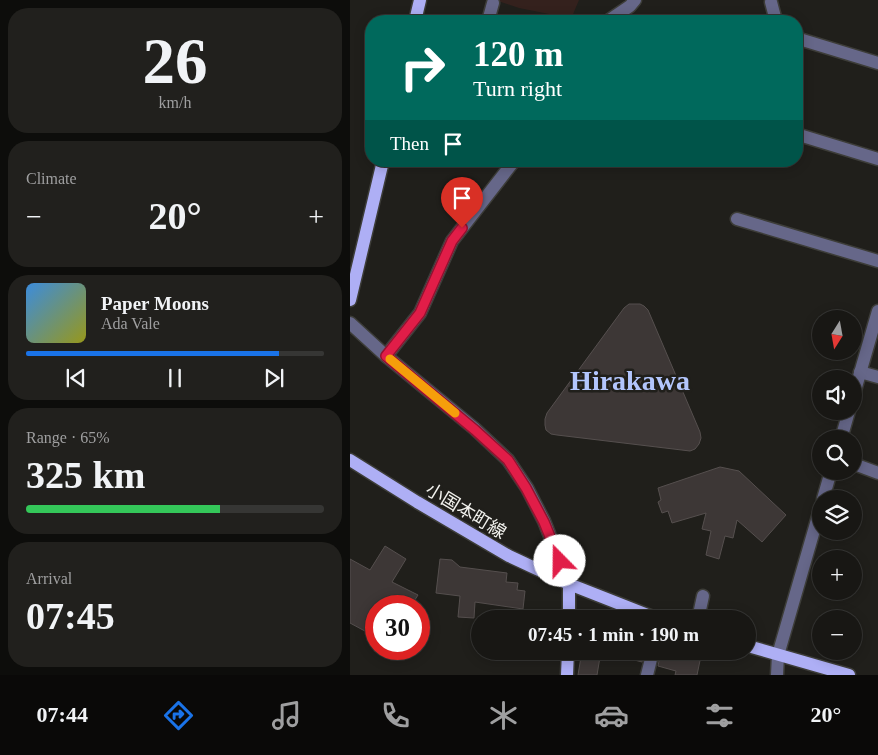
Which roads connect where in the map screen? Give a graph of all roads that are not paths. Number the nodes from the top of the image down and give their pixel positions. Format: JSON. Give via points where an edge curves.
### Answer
{"nodes":[{"id":1,"x":420,"y":0,"type":"edge"},
{"id":2,"x":635,"y":0,"type":"edge"},
{"id":3,"x":771,"y":2,"type":"dead end"},
{"id":4,"x":493,"y":3,"type":"dead end"},
{"id":5,"x":416,"y":15,"type":"edge"},
{"id":6,"x":490,"y":15,"type":"edge"},
{"id":7,"x":617,"y":15,"type":"edge"},
{"id":8,"x":774,"y":15,"type":"edge"},
{"id":9,"x":803,"y":40,"type":"edge"},
{"id":10,"x":878,"y":63,"type":"edge"},
{"id":11,"x":803,"y":136,"type":"edge"},
{"id":12,"x":878,"y":159,"type":"edge"},
{"id":13,"x":381,"y":167,"type":"edge"},
{"id":14,"x":509,"y":167,"type":"edge"},
{"id":15,"x":737,"y":218,"type":"dead end"},
{"id":16,"x":878,"y":261,"type":"edge"},
{"id":17,"x":350,"y":300,"type":"edge"},
{"id":18,"x":878,"y":310,"type":"edge"},
{"id":19,"x":350,"y":323,"type":"edge"},
{"id":20,"x":876,"y":325,"type":"edge"},
{"id":21,"x":386,"y":356,"type":"junction"},
{"id":22,"x":861,"y":370,"type":"edge"},
{"id":23,"x":862,"y":373,"type":"edge"},
{"id":24,"x":878,"y":377,"type":"edge"},
{"id":25,"x":350,"y":460,"type":"edge"},
{"id":26,"x":862,"y":467,"type":"edge"},
{"id":27,"x":878,"y":473,"type":"edge"},
{"id":28,"x":812,"y":537,"type":"edge"},
{"id":29,"x":568,"y":584,"type":"junction"},
{"id":30,"x":703,"y":596,"type":"dead end"},
{"id":31,"x":569,"y":610,"type":"edge"},
{"id":32,"x":635,"y":610,"type":"edge"},
{"id":33,"x":700,"y":610,"type":"edge"},
{"id":34,"x":756,"y":648,"type":"edge"},
{"id":35,"x":778,"y":655,"type":"junction"},
{"id":36,"x":568,"y":660,"type":"edge"},
{"id":37,"x":651,"y":660,"type":"edge"},
{"id":38,"x":567,"y":675,"type":"edge"},
{"id":39,"x":647,"y":675,"type":"edge"},
{"id":40,"x":777,"y":675,"type":"edge"},
{"id":41,"x":849,"y":675,"type":"edge"}],
"edges":[{"from":1,"to":5,"type":"main road"},
{"from":2,"to":7,"type":"street"},
{"from":3,"to":8,"type":"street"},
{"from":4,"to":6,"type":"street"},
{"from":9,"to":10,"type":"street"},
{"from":11,"to":12,"type":"street"},
{"from":13,"to":17,"type":"main road"},
{"from":14,"to":21,"type":"street","via":[[452,241],[420,313]]},
{"from":15,"to":16,"type":"street"},
{"from":18,"to":20,"type":"street"},
{"from":19,"to":21,"type":"street"},
{"from":20,"to":22,"type":"street"},
{"from":21,"to":29,"type":"street","via":[[508,460],[544,522]]},
{"from":23,"to":24,"type":"street"},
{"from":25,"to":29,"type":"main road","name":"小国本町線","via":[[509,556]]},
{"from":26,"to":27,"type":"street"},
{"from":28,"to":35,"type":"street"},
{"from":29,"to":31,"type":"main road"},
{"from":29,"to":32,"type":"main road","name":"小国本町線"},
{"from":30,"to":33,"type":"street"},
{"from":34,"to":35,"type":"main road"},
{"from":35,"to":40,"type":"street"},
{"from":35,"to":41,"type":"main road"},
{"from":36,"to":38,"type":"main road"},
{"from":37,"to":39,"type":"street"}]}
